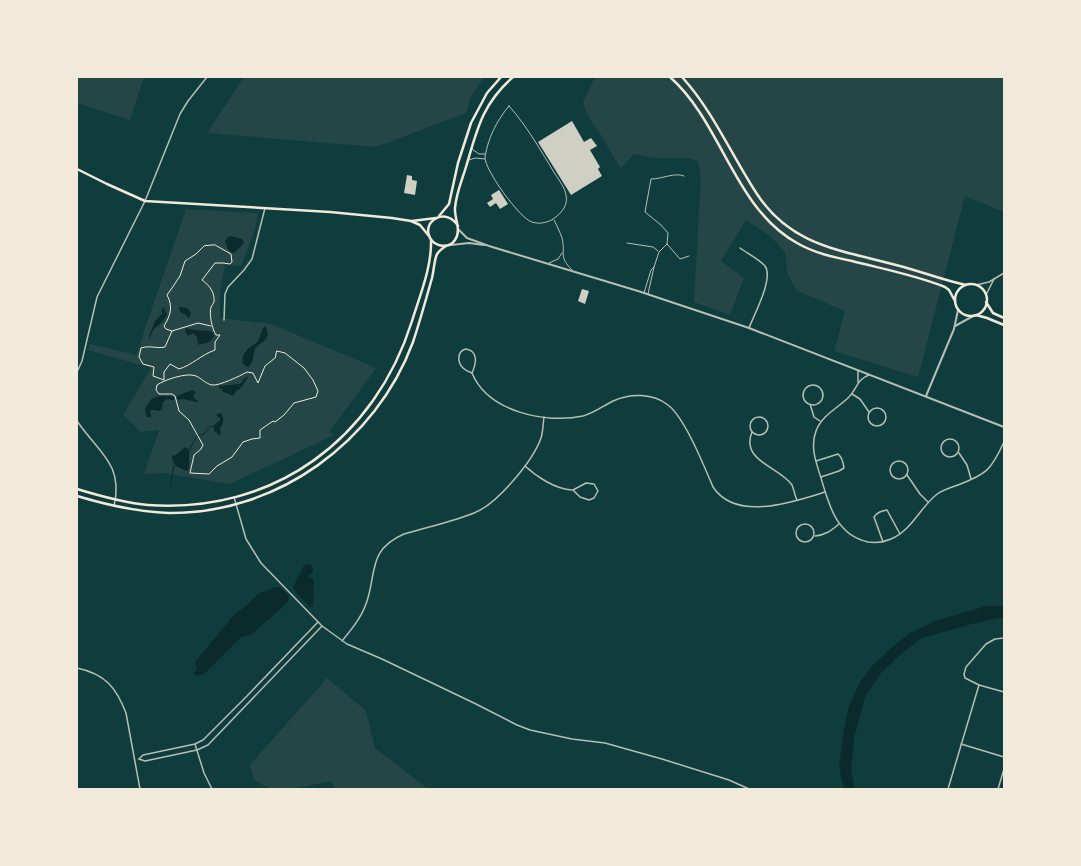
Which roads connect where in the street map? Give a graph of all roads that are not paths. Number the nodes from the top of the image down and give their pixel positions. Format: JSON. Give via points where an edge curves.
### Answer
{"nodes":[{"id":1,"x":207,"y":77,"type":"edge"},
{"id":2,"x":501,"y":77,"type":"edge"},
{"id":3,"x":513,"y":77,"type":"edge"},
{"id":4,"x":670,"y":77,"type":"edge"},
{"id":5,"x":682,"y":77,"type":"edge"},
{"id":6,"x":471,"y":147,"type":"junction"},
{"id":7,"x":486,"y":154,"type":"junction"},
{"id":8,"x":485,"y":159,"type":"junction"},
{"id":9,"x":468,"y":160,"type":"junction"},
{"id":10,"x":77,"y":169,"type":"edge"},
{"id":11,"x":684,"y":176,"type":"dead end"},
{"id":12,"x":146,"y":201,"type":"junction"},
{"id":13,"x":265,"y":208,"type":"junction"},
{"id":14,"x":437,"y":218,"type":"junction"},
{"id":15,"x":554,"y":220,"type":"junction"},
{"id":16,"x":411,"y":221,"type":"junction"},
{"id":17,"x":458,"y":227,"type":"junction"},
{"id":18,"x":430,"y":238,"type":"junction"},
{"id":19,"x":627,"y":243,"type":"dead end"},
{"id":20,"x":667,"y":244,"type":"junction"},
{"id":21,"x":447,"y":245,"type":"junction"},
{"id":22,"x":489,"y":246,"type":"junction"},
{"id":23,"x":740,"y":248,"type":"dead end"},
{"id":24,"x":658,"y":252,"type":"junction"},
{"id":25,"x":562,"y":253,"type":"junction"},
{"id":26,"x":689,"y":256,"type":"dead end"},
{"id":27,"x":548,"y":264,"type":"junction"},
{"id":28,"x":654,"y":267,"type":"junction"},
{"id":29,"x":573,"y":271,"type":"junction"},
{"id":30,"x":1004,"y":273,"type":"edge"},
{"id":31,"x":995,"y":278,"type":"junction"},
{"id":32,"x":966,"y":285,"type":"junction"},
{"id":33,"x":976,"y":285,"type":"junction"},
{"id":34,"x":644,"y":293,"type":"junction"},
{"id":35,"x":648,"y":294,"type":"junction"},
{"id":36,"x":986,"y":295,"type":"junction"},
{"id":37,"x":955,"y":301,"type":"junction"},
{"id":38,"x":986,"y":302,"type":"junction"},
{"id":39,"x":958,"y":310,"type":"junction"},
{"id":40,"x":975,"y":315,"type":"junction"},
{"id":41,"x":1004,"y":318,"type":"edge"},
{"id":42,"x":224,"y":320,"type":"dead end"},
{"id":43,"x":1004,"y":325,"type":"edge"},
{"id":44,"x":954,"y":326,"type":"junction"},
{"id":45,"x":749,"y":328,"type":"junction"},
{"id":46,"x":858,"y":369,"type":"junction"},
{"id":47,"x":77,"y":372,"type":"edge"},
{"id":48,"x":472,"y":373,"type":"junction"},
{"id":49,"x":871,"y":374,"type":"junction"},
{"id":50,"x":858,"y":382,"type":"junction"},
{"id":51,"x":852,"y":394,"type":"junction"},
{"id":52,"x":926,"y":396,"type":"junction"},
{"id":53,"x":810,"y":404,"type":"junction"},
{"id":54,"x":869,"y":412,"type":"junction"},
{"id":55,"x":544,"y":417,"type":"junction"},
{"id":56,"x":77,"y":421,"type":"edge"},
{"id":57,"x":820,"y":421,"type":"junction"},
{"id":58,"x":1004,"y":427,"type":"edge"},
{"id":59,"x":752,"y":432,"type":"junction"},
{"id":60,"x":1004,"y":442,"type":"edge"},
{"id":61,"x":958,"y":452,"type":"junction"},
{"id":62,"x":815,"y":461,"type":"junction"},
{"id":63,"x":524,"y":466,"type":"junction"},
{"id":64,"x":907,"y":475,"type":"junction"},
{"id":65,"x":821,"y":477,"type":"junction"},
{"id":66,"x":971,"y":480,"type":"junction"},
{"id":67,"x":77,"y":489,"type":"edge"},
{"id":68,"x":573,"y":490,"type":"junction"},
{"id":69,"x":825,"y":492,"type":"junction"},
{"id":70,"x":77,"y":496,"type":"edge"},
{"id":71,"x":234,"y":497,"type":"junction"},
{"id":72,"x":116,"y":499,"type":"junction"},
{"id":73,"x":796,"y":500,"type":"junction"},
{"id":74,"x":928,"y":502,"type":"junction"},
{"id":75,"x":236,"y":504,"type":"junction"},
{"id":76,"x":114,"y":506,"type":"junction"},
{"id":77,"x":839,"y":524,"type":"junction"},
{"id":78,"x":900,"y":534,"type":"junction"},
{"id":79,"x":814,"y":536,"type":"junction"},
{"id":80,"x":883,"y":542,"type":"junction"},
{"id":81,"x":318,"y":622,"type":"junction"},
{"id":82,"x":322,"y":626,"type":"junction"},
{"id":83,"x":1004,"y":638,"type":"edge"},
{"id":84,"x":342,"y":641,"type":"junction"},
{"id":85,"x":283,"y":659,"type":"junction"},
{"id":86,"x":287,"y":663,"type":"junction"},
{"id":87,"x":77,"y":668,"type":"edge"},
{"id":88,"x":979,"y":685,"type":"junction"},
{"id":89,"x":1004,"y":692,"type":"edge"},
{"id":90,"x":247,"y":696,"type":"junction"},
{"id":91,"x":251,"y":701,"type":"junction"},
{"id":92,"x":195,"y":744,"type":"junction"},
{"id":93,"x":961,"y":744,"type":"junction"},
{"id":94,"x":197,"y":750,"type":"junction"},
{"id":95,"x":1004,"y":757,"type":"edge"},
{"id":96,"x":139,"y":759,"type":"junction"},
{"id":97,"x":135,"y":760,"type":"junction"},
{"id":98,"x":1004,"y":769,"type":"edge"},
{"id":99,"x":140,"y":789,"type":"edge"},
{"id":100,"x":212,"y":789,"type":"edge"},
{"id":101,"x":749,"y":789,"type":"edge"},
{"id":102,"x":948,"y":789,"type":"edge"},
{"id":103,"x":998,"y":789,"type":"edge"}],
"edges":[{"from":1,"to":12,"type":"street","via":[[180,114]]},
{"from":2,"to":14,"type":"main road","via":[[487,93],[471,122],[449,204]]},
{"from":3,"to":6,"type":"main road","via":[[488,106]]},
{"from":4,"to":37,"type":"main road","via":[[696,108],[751,199],[779,230],[816,252],[945,287]]},
{"from":5,"to":32,"type":"main road","via":[[702,103],[757,195],[776,218],[793,231],[829,248]]},
{"from":6,"to":7,"type":"lane","via":[[479,154]]},
{"from":6,"to":9,"type":"main road"},
{"from":7,"to":8,"type":"lane"},
{"from":7,"to":15,"type":"lane","via":[[492,132],[509,106],[549,164],[566,195],[566,204]]},
{"from":8,"to":9,"type":"lane"},
{"from":8,"to":15,"type":"lane","via":[[510,203],[526,219],[539,223]]},
{"from":9,"to":17,"type":"main road","via":[[456,201],[455,215]]},
{"from":10,"to":12,"type":"main road"},
{"from":11,"to":20,"type":"lane","via":[[679,174],[651,179],[645,212],[668,233]]},
{"from":12,"to":13,"type":"main road"},
{"from":12,"to":47,"type":"street","via":[[97,297]]},
{"from":13,"to":16,"type":"main road","via":[[346,213]]},
{"from":13,"to":42,"type":"street","via":[[252,259],[225,294]]},
{"from":14,"to":16,"type":"main road"},
{"from":14,"to":17,"type":"main road","via":[[443,216],[452,219]]},
{"from":14,"to":18,"type":"main road","via":[[429,227]]},
{"from":15,"to":25,"type":"lane","via":[[562,239]]},
{"from":16,"to":18,"type":"main road","via":[[420,225]]},
{"from":17,"to":21,"type":"main road","via":[[456,240]]},
{"from":17,"to":22,"type":"street","via":[[467,238]]},
{"from":18,"to":21,"type":"main road","via":[[437,245]]},
{"from":18,"to":71,"type":"main road","via":[[429,264],[406,339],[389,377],[368,408],[344,435],[313,461],[277,482]]},
{"from":19,"to":24,"type":"lane","via":[[653,247]]},
{"from":20,"to":24,"type":"lane"},
{"from":20,"to":26,"type":"lane","via":[[680,259]]},
{"from":21,"to":22,"type":"street","via":[[469,243]]},
{"from":21,"to":75,"type":"main road","via":[[437,255],[420,320],[404,362],[390,390],[370,416],[342,447],[308,473],[280,488]]},
{"from":22,"to":27,"type":"street"},
{"from":23,"to":45,"type":"street","via":[[765,265],[769,276]]},
{"from":24,"to":28,"type":"lane"},
{"from":25,"to":27,"type":"lane","via":[[558,260]]},
{"from":25,"to":29,"type":"lane","via":[[565,263]]},
{"from":27,"to":29,"type":"street"},
{"from":28,"to":34,"type":"lane"},
{"from":28,"to":35,"type":"lane"},
{"from":29,"to":34,"type":"street"},
{"from":30,"to":31,"type":"street"},
{"from":31,"to":33,"type":"street"},
{"from":31,"to":36,"type":"street"},
{"from":32,"to":33,"type":"main road"},
{"from":32,"to":37,"type":"main road","via":[[958,291]]},
{"from":33,"to":36,"type":"main road"},
{"from":34,"to":35,"type":"street"},
{"from":35,"to":45,"type":"street"},
{"from":36,"to":38,"type":"main road"},
{"from":37,"to":39,"type":"main road"},
{"from":38,"to":40,"type":"main road","via":[[982,311]]},
{"from":38,"to":41,"type":"main road","via":[[993,313]]},
{"from":39,"to":40,"type":"main road","via":[[967,316]]},
{"from":39,"to":44,"type":"street"},
{"from":40,"to":43,"type":"main road"},
{"from":40,"to":44,"type":"street"},
{"from":44,"to":52,"type":"street"},
{"from":45,"to":46,"type":"street"},
{"from":46,"to":49,"type":"street"},
{"from":46,"to":50,"type":"street"},
{"from":48,"to":48,"type":"street","via":[[475,354],[469,349],[462,350],[460,362],[463,368]]},
{"from":48,"to":55,"type":"street","via":[[482,388],[500,403],[518,411]]},
{"from":49,"to":50,"type":"street"},
{"from":49,"to":52,"type":"street"},
{"from":50,"to":51,"type":"street"},
{"from":51,"to":54,"type":"street","via":[[860,399]]},
{"from":51,"to":57,"type":"street"},
{"from":52,"to":58,"type":"street"},
{"from":53,"to":53,"type":"street","via":[[804,398],[804,392],[810,386],[816,386],[822,397],[816,404]]},
{"from":53,"to":57,"type":"street","via":[[814,417]]},
{"from":54,"to":54,"type":"street","via":[[868,418],[873,425],[879,426],[886,420],[883,409],[873,408]]},
{"from":55,"to":63,"type":"street","via":[[537,448]]},
{"from":55,"to":73,"type":"street","via":[[584,416],[630,396],[657,399],[668,405],[683,422],[713,487],[725,500],[733,504],[767,506]]},
{"from":56,"to":72,"type":"street","via":[[111,466],[117,483]]},
{"from":57,"to":62,"type":"street","via":[[813,440]]},
{"from":59,"to":59,"type":"street","via":[[757,435],[765,433],[768,425],[766,420],[760,417],[751,420],[749,426]]},
{"from":59,"to":73,"type":"street","via":[[752,452],[789,482]]},
{"from":60,"to":66,"type":"street","via":[[988,469]]},
{"from":61,"to":61,"type":"street","via":[[948,457],[942,451],[942,445],[945,441],[954,440],[959,446]]},
{"from":61,"to":66,"type":"street","via":[[967,465]]},
{"from":62,"to":65,"type":"street"},
{"from":62,"to":65,"type":"street","via":[[838,454],[841,456],[844,468]]},
{"from":63,"to":68,"type":"street","via":[[548,482]]},
{"from":63,"to":84,"type":"street","via":[[495,499],[475,513],[404,534],[386,544],[376,560],[365,606]]},
{"from":64,"to":64,"type":"street","via":[[902,479],[896,479],[891,475],[891,466],[895,462],[903,462],[907,466]]},
{"from":64,"to":74,"type":"street"},
{"from":65,"to":69,"type":"street"},
{"from":66,"to":74,"type":"street","via":[[946,489]]},
{"from":67,"to":72,"type":"main road"},
{"from":68,"to":68,"type":"street","via":[[582,484],[592,483],[598,491],[594,498],[589,500],[580,497]]},
{"from":69,"to":73,"type":"street"},
{"from":69,"to":77,"type":"street"},
{"from":70,"to":76,"type":"main road"},
{"from":71,"to":72,"type":"main road","via":[[170,505],[140,504]]},
{"from":71,"to":75,"type":"street"},
{"from":72,"to":76,"type":"street"},
{"from":74,"to":78,"type":"street"},
{"from":75,"to":76,"type":"main road","via":[[170,512],[139,511]]},
{"from":75,"to":81,"type":"street","via":[[243,531],[252,551]]},
{"from":77,"to":79,"type":"street","via":[[831,531]]},
{"from":77,"to":80,"type":"street","via":[[859,540]]},
{"from":78,"to":80,"type":"street"},
{"from":78,"to":80,"type":"street","via":[[887,510],[880,512],[874,517]]},
{"from":79,"to":79,"type":"street","via":[[814,529],[806,524],[800,525],[795,533],[797,539],[802,542],[810,541]]},
{"from":81,"to":82,"type":"street"},
{"from":81,"to":85,"type":"street"},
{"from":82,"to":84,"type":"street"},
{"from":82,"to":86,"type":"street"},
{"from":83,"to":88,"type":"street","via":[[986,644],[966,667],[965,678]]},
{"from":84,"to":101,"type":"street","via":[[530,730],[605,743],[729,780]]},
{"from":85,"to":86,"type":"street"},
{"from":85,"to":90,"type":"street"},
{"from":86,"to":91,"type":"street"},
{"from":87,"to":97,"type":"street","via":[[91,671],[105,679],[115,690],[126,713]]},
{"from":88,"to":89,"type":"street"},
{"from":88,"to":93,"type":"street"},
{"from":90,"to":91,"type":"street"},
{"from":90,"to":92,"type":"street","via":[[207,736]]},
{"from":91,"to":94,"type":"street","via":[[208,744]]},
{"from":92,"to":94,"type":"street"},
{"from":92,"to":96,"type":"street","via":[[143,755]]},
{"from":93,"to":95,"type":"street"},
{"from":93,"to":102,"type":"street"},
{"from":94,"to":96,"type":"street","via":[[145,761]]},
{"from":94,"to":100,"type":"street","via":[[204,774]]},
{"from":96,"to":97,"type":"street"},
{"from":97,"to":99,"type":"street"},
{"from":98,"to":103,"type":"street"}]}
